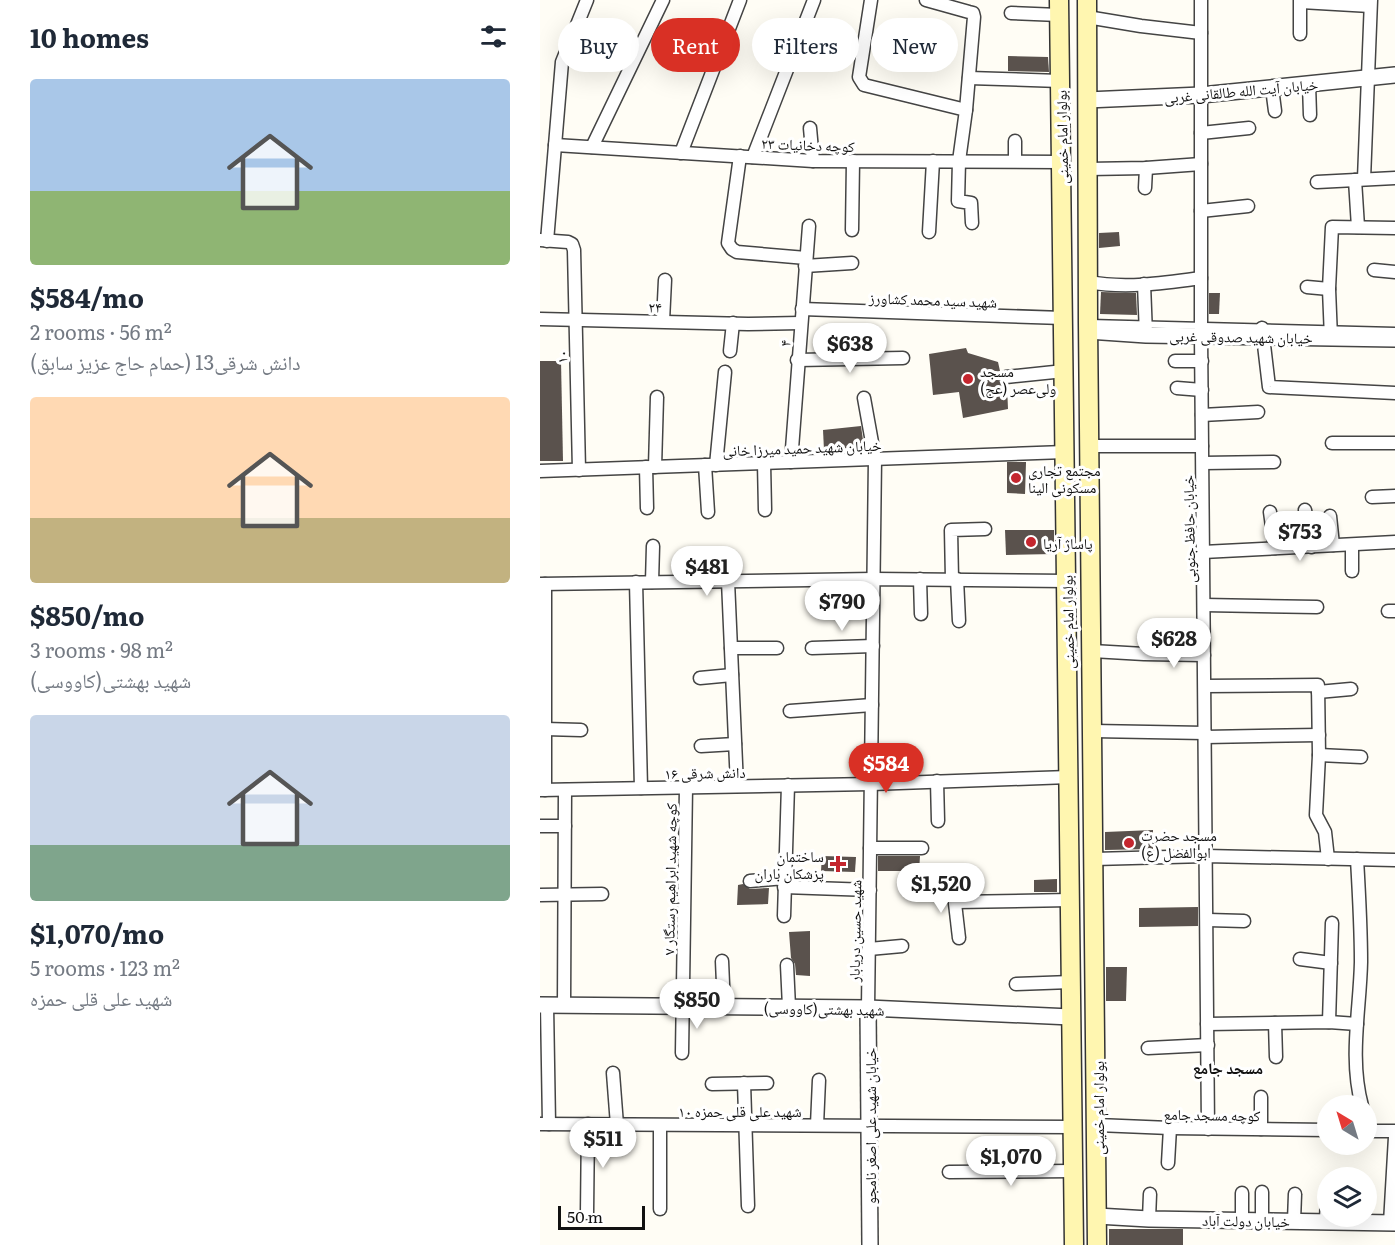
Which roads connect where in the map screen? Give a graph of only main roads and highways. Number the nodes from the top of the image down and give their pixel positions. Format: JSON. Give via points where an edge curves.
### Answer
{"nodes":[{"id":1,"x":1059,"y":7,"type":"edge"},
{"id":2,"x":1087,"y":8,"type":"edge"},
{"id":3,"x":1074,"y":1245,"type":"edge"},
{"id":4,"x":1097,"y":1245,"type":"edge"}],
"edges":[{"from":1,"to":3,"type":"main road","name":"بولوار امام خمینی"},
{"from":2,"to":4,"type":"main road","name":"بولوار امام خمینی"}]}
